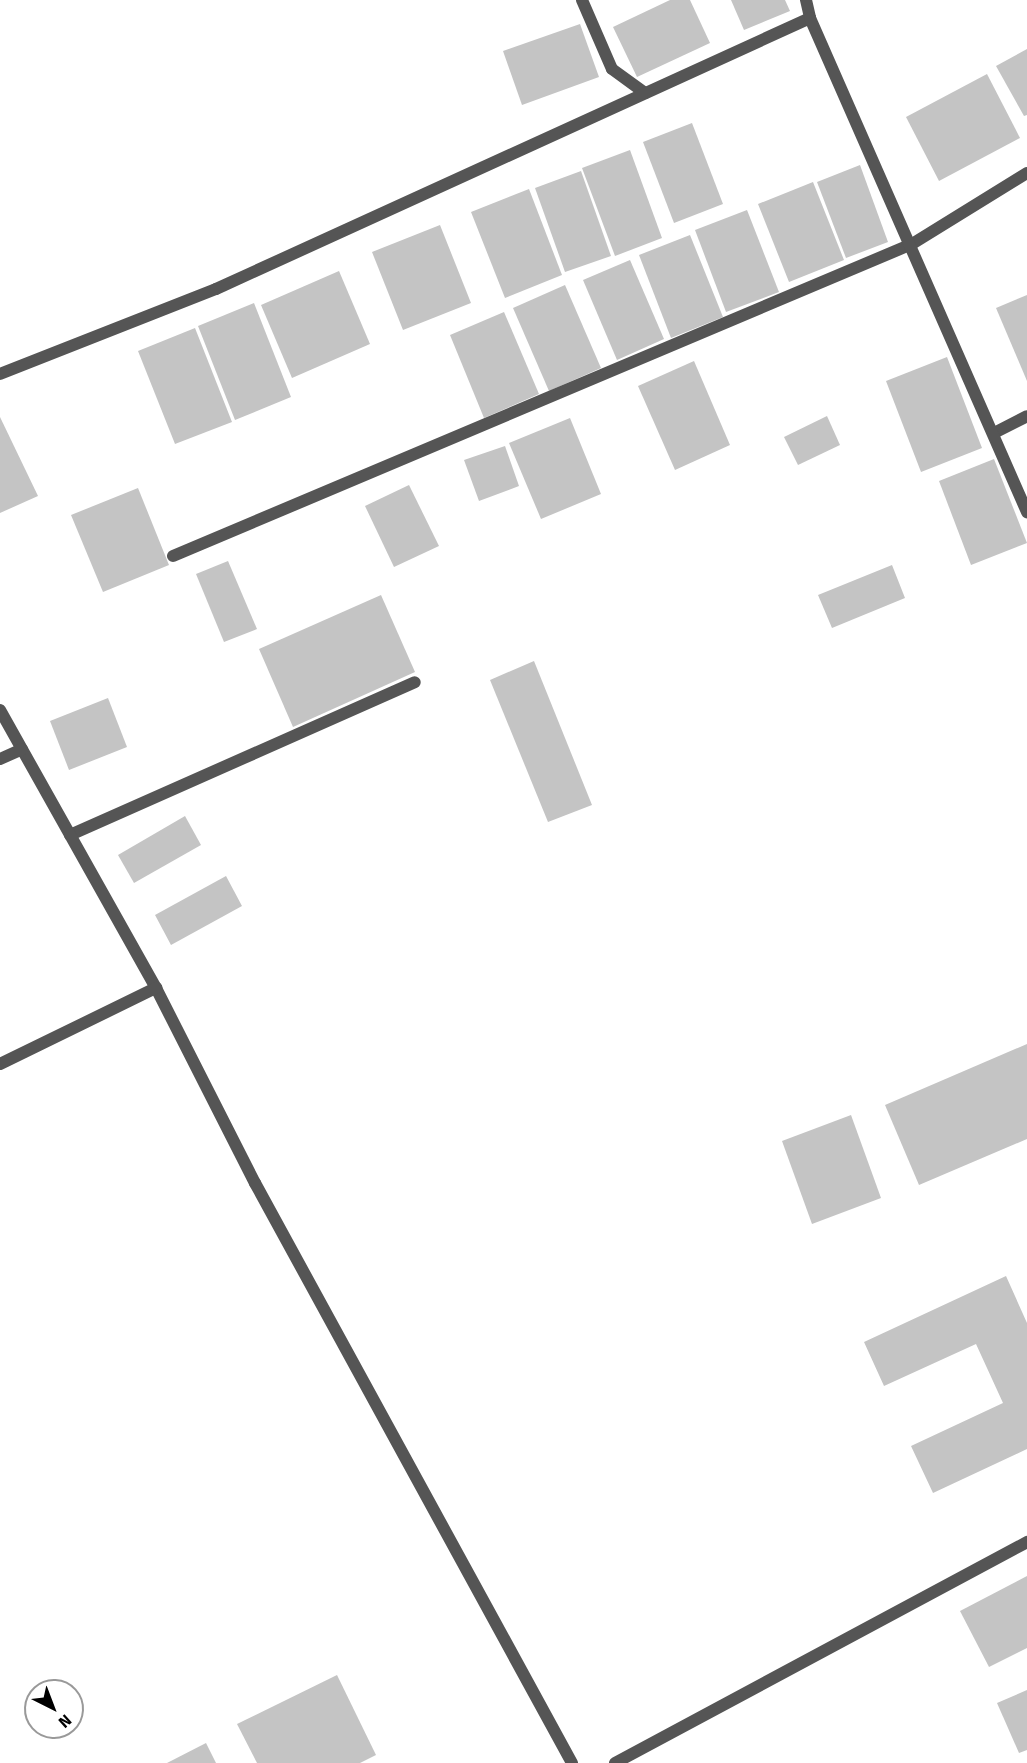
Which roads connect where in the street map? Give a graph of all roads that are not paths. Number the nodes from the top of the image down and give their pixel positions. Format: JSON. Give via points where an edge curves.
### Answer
{"nodes":[{"id":1,"x":582,"y":0,"type":"edge"},
{"id":2,"x":806,"y":0,"type":"edge"},
{"id":3,"x":810,"y":18,"type":"junction"},
{"id":4,"x":645,"y":93,"type":"junction"},
{"id":5,"x":1027,"y":174,"type":"edge"},
{"id":6,"x":912,"y":244,"type":"junction"},
{"id":7,"x":2,"y":369,"type":"edge"},
{"id":8,"x":1027,"y":416,"type":"edge"},
{"id":9,"x":994,"y":433,"type":"junction"},
{"id":10,"x":1027,"y":512,"type":"edge"},
{"id":11,"x":173,"y":556,"type":"dead end"},
{"id":12,"x":415,"y":682,"type":"dead end"},
{"id":13,"x":0,"y":710,"type":"edge"},
{"id":14,"x":22,"y":749,"type":"junction"},
{"id":15,"x":0,"y":759,"type":"edge"},
{"id":16,"x":70,"y":835,"type":"junction"},
{"id":17,"x":156,"y":988,"type":"junction"},
{"id":18,"x":0,"y":1064,"type":"edge"},
{"id":19,"x":1027,"y":1542,"type":"edge"},
{"id":20,"x":572,"y":1763,"type":"edge"},
{"id":21,"x":615,"y":1763,"type":"edge"}],
"edges":[{"from":1,"to":4,"type":"street","via":[[612,69]]},
{"from":2,"to":3,"type":"street"},
{"from":3,"to":4,"type":"street"},
{"from":3,"to":6,"type":"street"},
{"from":4,"to":7,"type":"street","via":[[216,289]]},
{"from":5,"to":6,"type":"street"},
{"from":6,"to":9,"type":"street"},
{"from":6,"to":11,"type":"street"},
{"from":8,"to":9,"type":"street"},
{"from":9,"to":10,"type":"street"},
{"from":12,"to":16,"type":"street"},
{"from":13,"to":14,"type":"street"},
{"from":14,"to":15,"type":"street"},
{"from":14,"to":16,"type":"street"},
{"from":16,"to":17,"type":"street"},
{"from":17,"to":18,"type":"street"},
{"from":17,"to":20,"type":"street","via":[[255,1183]]},
{"from":19,"to":21,"type":"street"}]}
